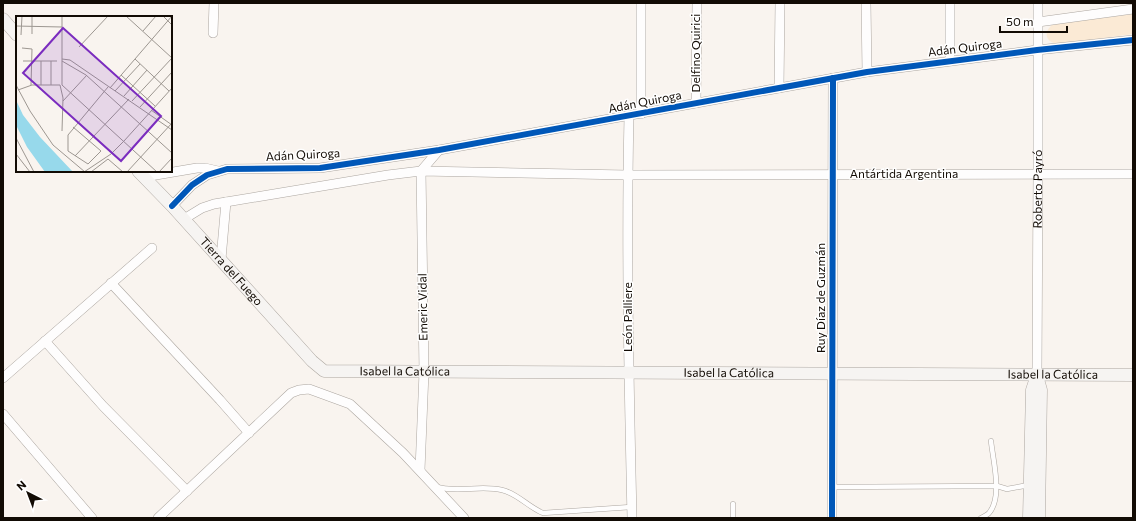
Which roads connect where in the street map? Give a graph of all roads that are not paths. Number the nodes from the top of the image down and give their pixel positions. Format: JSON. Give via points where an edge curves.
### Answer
{"nodes":[{"id":1,"x":214,"y":3,"type":"edge"},
{"id":2,"x":641,"y":3,"type":"edge"},
{"id":3,"x":696,"y":3,"type":"edge"},
{"id":4,"x":780,"y":3,"type":"edge"},
{"id":5,"x":866,"y":3,"type":"edge"},
{"id":6,"x":950,"y":3,"type":"edge"},
{"id":7,"x":1038,"y":3,"type":"edge"},
{"id":8,"x":1133,"y":9,"type":"edge"},
{"id":9,"x":3,"y":19,"type":"edge"},
{"id":10,"x":1038,"y":22,"type":"junction"},
{"id":11,"x":213,"y":33,"type":"dead end"},
{"id":12,"x":16,"y":34,"type":"edge"},
{"id":13,"x":1133,"y":40,"type":"edge"},
{"id":14,"x":1037,"y":50,"type":"junction"},
{"id":15,"x":950,"y":61,"type":"junction"},
{"id":16,"x":866,"y":72,"type":"junction"},
{"id":17,"x":833,"y":78,"type":"junction"},
{"id":18,"x":779,"y":88,"type":"junction"},
{"id":19,"x":696,"y":103,"type":"junction"},
{"id":20,"x":642,"y":114,"type":"junction"},
{"id":21,"x":629,"y":116,"type":"junction"},
{"id":22,"x":439,"y":150,"type":"junction"},
{"id":23,"x":349,"y":164,"type":"junction"},
{"id":24,"x":172,"y":171,"type":"edge"},
{"id":25,"x":218,"y":171,"type":"junction"},
{"id":26,"x":421,"y":171,"type":"junction"},
{"id":27,"x":160,"y":172,"type":"edge"},
{"id":28,"x":1038,"y":173,"type":"junction"},
{"id":29,"x":141,"y":174,"type":"edge"},
{"id":30,"x":833,"y":174,"type":"junction"},
{"id":31,"x":1133,"y":174,"type":"edge"},
{"id":32,"x":628,"y":175,"type":"junction"},
{"id":33,"x":356,"y":180,"type":"junction"},
{"id":34,"x":226,"y":202,"type":"junction"},
{"id":35,"x":172,"y":206,"type":"junction"},
{"id":36,"x":184,"y":219,"type":"junction"},
{"id":37,"x":152,"y":248,"type":"dead end"},
{"id":38,"x":220,"y":259,"type":"junction"},
{"id":39,"x":111,"y":283,"type":"junction"},
{"id":40,"x":45,"y":341,"type":"junction"},
{"id":41,"x":324,"y":371,"type":"joint"},
{"id":42,"x":424,"y":372,"type":"junction"},
{"id":43,"x":629,"y":373,"type":"junction"},
{"id":44,"x":832,"y":374,"type":"junction"},
{"id":45,"x":1037,"y":375,"type":"junction"},
{"id":46,"x":1133,"y":376,"type":"edge"},
{"id":47,"x":3,"y":378,"type":"edge"},
{"id":48,"x":3,"y":414,"type":"edge"},
{"id":49,"x":249,"y":433,"type":"junction"},
{"id":50,"x":991,"y":441,"type":"dead end"},
{"id":51,"x":420,"y":470,"type":"junction"},
{"id":52,"x":1030,"y":484,"type":"junction"},
{"id":53,"x":996,"y":486,"type":"junction"},
{"id":54,"x":435,"y":487,"type":"junction"},
{"id":55,"x":831,"y":487,"type":"junction"},
{"id":56,"x":187,"y":491,"type":"junction"},
{"id":57,"x":733,"y":504,"type":"dead end"},
{"id":58,"x":631,"y":507,"type":"junction"},
{"id":59,"x":92,"y":518,"type":"edge"},
{"id":60,"x":158,"y":518,"type":"edge"},
{"id":61,"x":464,"y":518,"type":"edge"},
{"id":62,"x":632,"y":518,"type":"edge"},
{"id":63,"x":733,"y":518,"type":"edge"},
{"id":64,"x":832,"y":518,"type":"edge"},
{"id":65,"x":981,"y":518,"type":"edge"},
{"id":66,"x":1029,"y":518,"type":"edge"},
{"id":67,"x":1039,"y":518,"type":"edge"}],
"edges":[{"from":1,"to":11,"type":"street"},
{"from":2,"to":20,"type":"street"},
{"from":3,"to":19,"type":"street","name":"Delfino Quirici"},
{"from":4,"to":18,"type":"street"},
{"from":5,"to":16,"type":"street"},
{"from":6,"to":15,"type":"street"},
{"from":7,"to":10,"type":"street","name":"Roberto Payró"},
{"from":8,"to":10,"type":"street"},
{"from":9,"to":12,"type":"main road"},
{"from":10,"to":14,"type":"street","name":"Roberto Payró"},
{"from":13,"to":14,"type":"street","name":"Adán Quiroga"},
{"from":14,"to":15,"type":"street","name":"Adán Quiroga"},
{"from":14,"to":28,"type":"street","name":"Roberto Payró"},
{"from":15,"to":16,"type":"street","name":"Adán Quiroga"},
{"from":16,"to":17,"type":"street","name":"Adán Quiroga"},
{"from":17,"to":18,"type":"street","name":"Adán Quiroga"},
{"from":17,"to":30,"type":"street","name":"Ruy Díaz de Guzmán"},
{"from":18,"to":19,"type":"street","name":"Adán Quiroga"},
{"from":19,"to":20,"type":"street","name":"Adán Quiroga"},
{"from":20,"to":21,"type":"street","name":"Adán Quiroga"},
{"from":21,"to":22,"type":"street","name":"Adán Quiroga"},
{"from":21,"to":32,"type":"street","name":"León Palliere"},
{"from":22,"to":23,"type":"street","name":"Adán Quiroga"},
{"from":22,"to":26,"type":"street"},
{"from":23,"to":25,"type":"street","name":"Adán Quiroga","via":[[320,168]]},
{"from":23,"to":33,"type":"street"},
{"from":24,"to":25,"type":"street","via":[[205,168]]},
{"from":25,"to":35,"type":"street","name":"Adán Quiroga","via":[[192,185]]},
{"from":26,"to":32,"type":"street"},
{"from":26,"to":33,"type":"street"},
{"from":26,"to":42,"type":"street","name":"Emeric Vidal"},
{"from":27,"to":29,"type":"street"},
{"from":28,"to":30,"type":"street","name":"Antártida Argentina"},
{"from":28,"to":31,"type":"street","name":"Antártida Argentina"},
{"from":28,"to":45,"type":"street","name":"Roberto Payró"},
{"from":29,"to":35,"type":"main road","name":"Tierra del Fuego"},
{"from":30,"to":32,"type":"street","name":"Antártida Argentina"},
{"from":30,"to":44,"type":"street","name":"Ruy Díaz de Guzmán"},
{"from":32,"to":43,"type":"street","name":"León Palliere"},
{"from":33,"to":34,"type":"street"},
{"from":34,"to":36,"type":"street","via":[[202,208]]},
{"from":34,"to":38,"type":"street"},
{"from":35,"to":36,"type":"main road","name":"Tierra del Fuego"},
{"from":36,"to":38,"type":"main road","name":"Tierra del Fuego"},
{"from":37,"to":39,"type":"street"},
{"from":38,"to":41,"type":"main road","name":"Tierra del Fuego"},
{"from":39,"to":40,"type":"street"},
{"from":39,"to":49,"type":"street"},
{"from":40,"to":47,"type":"street"},
{"from":40,"to":56,"type":"street","via":[[103,406]]},
{"from":41,"to":42,"type":"main road","name":"Isabel la Católica"},
{"from":42,"to":43,"type":"main road","name":"Isabel la Católica"},
{"from":42,"to":51,"type":"street","name":"Emeric Vidal"},
{"from":43,"to":44,"type":"main road","name":"Isabel la Católica"},
{"from":43,"to":58,"type":"street","name":"León Palliere"},
{"from":44,"to":45,"type":"main road","name":"Isabel la Católica"},
{"from":44,"to":55,"type":"street","name":"Ruy Díaz de Guzmán"},
{"from":45,"to":46,"type":"main road","name":"Isabel la Católica"},
{"from":45,"to":52,"type":"main road","name":"Roberto Payró","via":[[1032,390]]},
{"from":45,"to":67,"type":"main road","name":"Roberto Payró","via":[[1041,390]]},
{"from":48,"to":59,"type":"street"},
{"from":49,"to":51,"type":"street","via":[[291,394],[309,389],[350,404]]},
{"from":49,"to":56,"type":"street"},
{"from":50,"to":53,"type":"lane"},
{"from":51,"to":54,"type":"street"},
{"from":52,"to":53,"type":"lane","via":[[1007,489]]},
{"from":52,"to":66,"type":"main road","name":"Roberto Payró"},
{"from":53,"to":55,"type":"lane"},
{"from":53,"to":65,"type":"lane","via":[[995,502],[988,514]]},
{"from":54,"to":58,"type":"lane","via":[[502,490],[543,513]]},
{"from":54,"to":61,"type":"street"},
{"from":55,"to":64,"type":"street","name":"Ruy Díaz de Guzmán"},
{"from":56,"to":60,"type":"street"},
{"from":57,"to":63,"type":"lane"},
{"from":58,"to":62,"type":"street","name":"León Palliere"}]}
